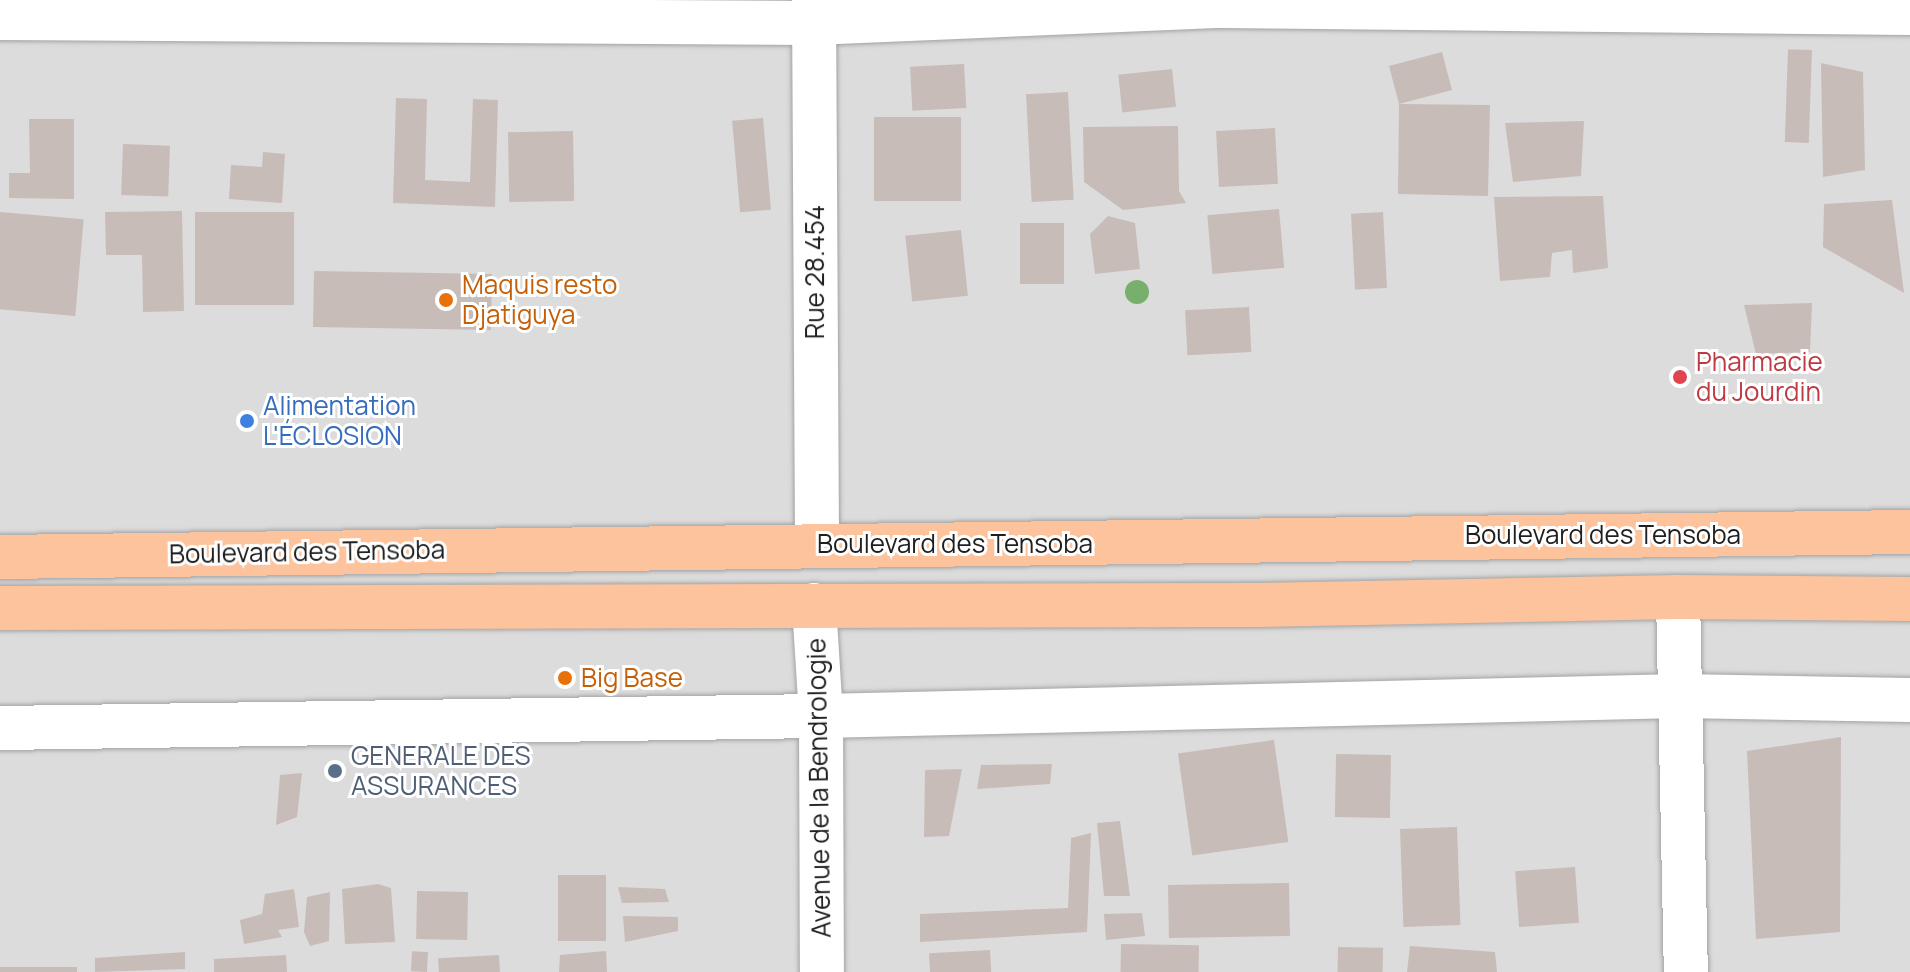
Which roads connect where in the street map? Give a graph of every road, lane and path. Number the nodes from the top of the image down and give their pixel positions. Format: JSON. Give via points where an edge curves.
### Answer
{"nodes":[{"id":1,"x":1222,"y":3,"type":"edge"},
{"id":2,"x":428,"y":9,"type":"edge"},
{"id":3,"x":813,"y":12,"type":"edge"},
{"id":4,"x":1910,"y":13,"type":"edge"},
{"id":5,"x":0,"y":18,"type":"edge"},
{"id":6,"x":1910,"y":532,"type":"edge"},
{"id":7,"x":817,"y":544,"type":"junction"},
{"id":8,"x":0,"y":557,"type":"edge"},
{"id":9,"x":1678,"y":597,"type":"junction"},
{"id":10,"x":1910,"y":599,"type":"edge"},
{"id":11,"x":814,"y":605,"type":"junction"},
{"id":12,"x":0,"y":608,"type":"edge"},
{"id":13,"x":1680,"y":696,"type":"junction"},
{"id":14,"x":1910,"y":700,"type":"edge"},
{"id":15,"x":821,"y":716,"type":"junction"},
{"id":16,"x":0,"y":728,"type":"edge"},
{"id":17,"x":822,"y":972,"type":"edge"},
{"id":18,"x":1686,"y":972,"type":"edge"}],
"edges":[{"from":1,"to":3,"type":"street"},
{"from":1,"to":4,"type":"street"},
{"from":2,"to":3,"type":"street"},
{"from":2,"to":5,"type":"street"},
{"from":3,"to":7,"type":"street","name":"Rue 28.454"},
{"from":6,"to":7,"type":"main road","name":"Boulevard des Tensoba","via":[[1418,536],[1123,545]]},
{"from":7,"to":8,"type":"main road","name":"Boulevard des Tensoba"},
{"from":9,"to":10,"type":"main road","name":"Boulevard des Tensoba"},
{"from":9,"to":11,"type":"main road","name":"Boulevard des Tensoba","via":[[1258,605]]},
{"from":9,"to":13,"type":"street"},
{"from":11,"to":12,"type":"main road","name":"Boulevard des Tensoba"},
{"from":11,"to":15,"type":"street","name":"Avenue de la Bendrologie"},
{"from":13,"to":14,"type":"street"},
{"from":13,"to":15,"type":"street"},
{"from":13,"to":18,"type":"street"},
{"from":15,"to":16,"type":"street"},
{"from":15,"to":17,"type":"street","name":"Avenue de la Bendrologie"}]}
